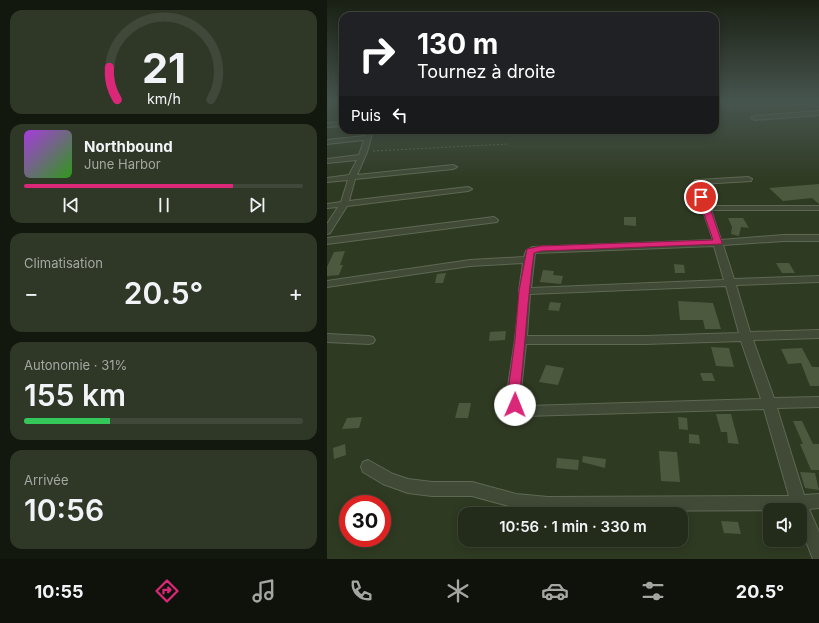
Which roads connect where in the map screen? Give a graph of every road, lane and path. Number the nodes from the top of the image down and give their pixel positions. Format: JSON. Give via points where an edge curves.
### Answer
{"nodes":[{"id":1,"x":369,"y":134,"type":"edge"},
{"id":2,"x":327,"y":142,"type":"edge"},
{"id":3,"x":509,"y":144,"type":"dead end"},
{"id":4,"x":362,"y":155,"type":"junction"},
{"id":5,"x":327,"y":161,"type":"edge"},
{"id":6,"x":453,"y":168,"type":"dead end"},
{"id":7,"x":353,"y":177,"type":"junction"},
{"id":8,"x":748,"y":179,"type":"dead end"},
{"id":9,"x":327,"y":180,"type":"edge"},
{"id":10,"x":468,"y":189,"type":"dead end"},
{"id":11,"x":344,"y":204,"type":"junction"},
{"id":12,"x":327,"y":206,"type":"edge"},
{"id":13,"x":706,"y":208,"type":"junction"},
{"id":14,"x":819,"y":208,"type":"edge"},
{"id":15,"x":495,"y":220,"type":"dead end"},
{"id":16,"x":327,"y":231,"type":"edge"},
{"id":17,"x":819,"y":238,"type":"edge"},
{"id":18,"x":327,"y":240,"type":"edge"},
{"id":19,"x":718,"y":243,"type":"junction"},
{"id":20,"x":528,"y":260,"type":"junction"},
{"id":21,"x":819,"y":279,"type":"edge"},
{"id":22,"x":729,"y":282,"type":"junction"},
{"id":23,"x":327,"y":284,"type":"edge"},
{"id":24,"x":524,"y":291,"type":"junction"},
{"id":25,"x":819,"y":334,"type":"edge"},
{"id":26,"x":746,"y":337,"type":"junction"},
{"id":27,"x":327,"y":338,"type":"edge"},
{"id":28,"x":369,"y":340,"type":"dead end"},
{"id":29,"x":521,"y":340,"type":"junction"},
{"id":30,"x":819,"y":402,"type":"edge"},
{"id":31,"x":769,"y":404,"type":"junction"},
{"id":32,"x":368,"y":467,"type":"dead end"},
{"id":33,"x":819,"y":501,"type":"edge"},
{"id":34,"x":763,"y":503,"type":"edge"},
{"id":35,"x":799,"y":503,"type":"joint"},
{"id":36,"x":807,"y":523,"type":"edge"},
{"id":37,"x":819,"y":553,"type":"edge"}],
"edges":[{"from":1,"to":2,"type":"street"},
{"from":1,"to":4,"type":"street"},
{"from":3,"to":4,"type":"path"},
{"from":4,"to":5,"type":"street"},
{"from":4,"to":7,"type":"street"},
{"from":6,"to":7,"type":"street"},
{"from":7,"to":9,"type":"street"},
{"from":7,"to":11,"type":"street"},
{"from":8,"to":13,"type":"street","via":[[698,182],[695,186]]},
{"from":10,"to":11,"type":"street"},
{"from":11,"to":12,"type":"street"},
{"from":11,"to":16,"type":"street"},
{"from":13,"to":14,"type":"street"},
{"from":13,"to":19,"type":"street"},
{"from":15,"to":18,"type":"street"},
{"from":17,"to":19,"type":"street"},
{"from":19,"to":20,"type":"street","via":[[536,249],[530,251]]},
{"from":19,"to":22,"type":"street"},
{"from":20,"to":23,"type":"street","via":[[471,263]]},
{"from":20,"to":24,"type":"street"},
{"from":21,"to":22,"type":"street"},
{"from":22,"to":24,"type":"street"},
{"from":22,"to":26,"type":"street"},
{"from":24,"to":29,"type":"street"},
{"from":25,"to":26,"type":"street"},
{"from":26,"to":29,"type":"street"},
{"from":26,"to":31,"type":"street"},
{"from":27,"to":28,"type":"street"},
{"from":29,"to":31,"type":"street","via":[[513,399],[515,405],[525,411]]},
{"from":30,"to":31,"type":"street"},
{"from":31,"to":35,"type":"street"},
{"from":32,"to":34,"type":"street","via":[[388,479],[409,486],[472,490],[516,501],[548,504]]},
{"from":33,"to":35,"type":"street"},
{"from":36,"to":37,"type":"street"}]}
